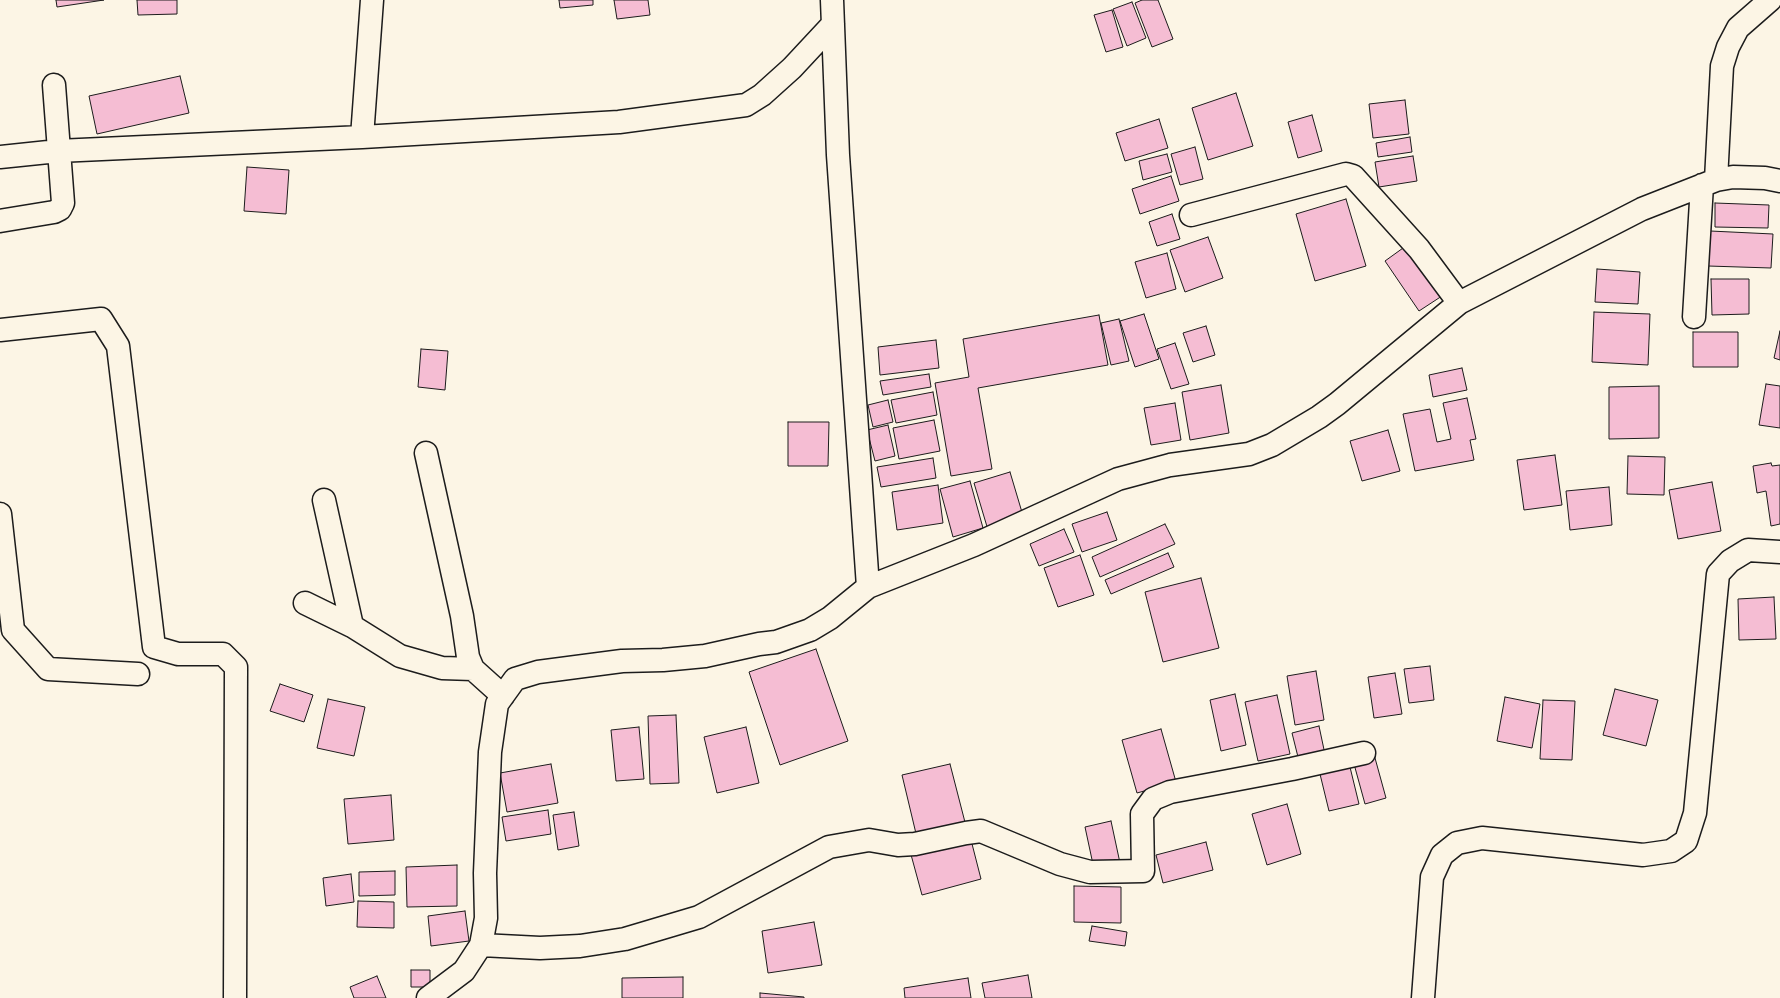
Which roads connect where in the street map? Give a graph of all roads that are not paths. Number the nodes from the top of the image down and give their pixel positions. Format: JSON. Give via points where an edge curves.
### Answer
{"nodes":[{"id":1,"x":372,"y":0,"type":"edge"},
{"id":2,"x":832,"y":0,"type":"edge"},
{"id":3,"x":1770,"y":0,"type":"edge"},
{"id":4,"x":833,"y":24,"type":"junction"},
{"id":5,"x":54,"y":85,"type":"dead end"},
{"id":6,"x":362,"y":137,"type":"junction"},
{"id":7,"x":58,"y":152,"type":"junction"},
{"id":8,"x":0,"y":157,"type":"edge"},
{"id":9,"x":1780,"y":181,"type":"edge"},
{"id":10,"x":1709,"y":182,"type":"junction"},
{"id":11,"x":1191,"y":215,"type":"dead end"},
{"id":12,"x":0,"y":221,"type":"edge"},
{"id":13,"x":1459,"y":303,"type":"junction"},
{"id":14,"x":1694,"y":317,"type":"dead end"},
{"id":15,"x":0,"y":330,"type":"edge"},
{"id":16,"x":426,"y":453,"type":"dead end"},
{"id":17,"x":324,"y":500,"type":"dead end"},
{"id":18,"x":0,"y":514,"type":"edge"},
{"id":19,"x":1780,"y":552,"type":"edge"},
{"id":20,"x":868,"y":587,"type":"junction"},
{"id":21,"x":305,"y":603,"type":"dead end"},
{"id":22,"x":352,"y":626,"type":"junction"},
{"id":23,"x":473,"y":669,"type":"junction"},
{"id":24,"x":138,"y":674,"type":"dead end"},
{"id":25,"x":503,"y":696,"type":"junction"},
{"id":26,"x":1364,"y":753,"type":"dead end"},
{"id":27,"x":481,"y":945,"type":"junction"},
{"id":28,"x":235,"y":998,"type":"edge"},
{"id":29,"x":428,"y":998,"type":"edge"},
{"id":30,"x":1423,"y":998,"type":"edge"}],
"edges":[{"from":1,"to":6,"type":"street"},
{"from":2,"to":4,"type":"street"},
{"from":3,"to":10,"type":"street","via":[[1738,28],[1728,47],[1722,66]]},
{"from":4,"to":6,"type":"street","via":[[792,68],[762,95],[746,105],[619,122]]},
{"from":4,"to":20,"type":"street","via":[[838,155]]},
{"from":5,"to":7,"type":"street"},
{"from":6,"to":7,"type":"street"},
{"from":7,"to":8,"type":"street"},
{"from":7,"to":12,"type":"street","via":[[63,203],[60,208],[54,212]]},
{"from":9,"to":10,"type":"street","via":[[1733,177]]},
{"from":10,"to":13,"type":"street","via":[[1642,210]]},
{"from":10,"to":14,"type":"street"},
{"from":11,"to":13,"type":"street","via":[[1346,174],[1353,176],[1419,249]]},
{"from":13,"to":20,"type":"street","via":[[1319,417],[1272,445],[1249,454],[1170,465],[1118,479],[974,545]]},
{"from":15,"to":28,"type":"street","via":[[101,319],[118,346],[154,647],[178,654],[223,654],[236,668]]},
{"from":16,"to":23,"type":"street","via":[[462,616],[468,657]]},
{"from":17,"to":22,"type":"street"},
{"from":18,"to":24,"type":"street","via":[[12,630],[48,669]]},
{"from":19,"to":30,"type":"street","via":[[1748,550],[1730,560],[1718,574],[1695,813],[1686,841],[1671,851],[1643,855],[1482,838],[1457,843],[1442,855],[1432,877]]},
{"from":20,"to":25,"type":"street","via":[[830,618],[792,638],[705,656],[622,661],[538,672],[515,679]]},
{"from":21,"to":22,"type":"street"},
{"from":22,"to":23,"type":"street","via":[[400,656],[442,668]]},
{"from":23,"to":25,"type":"street"},
{"from":25,"to":27,"type":"street","via":[[497,704],[490,752],[485,873],[486,918]]},
{"from":26,"to":27,"type":"street","via":[[1170,792],[1153,800],[1142,814],[1143,871],[1090,872],[1060,864],[981,831],[915,844],[898,845],[869,840],[829,847],[699,917],[625,939],[580,946],[540,948]]},
{"from":27,"to":29,"type":"street","via":[[464,971]]}]}
